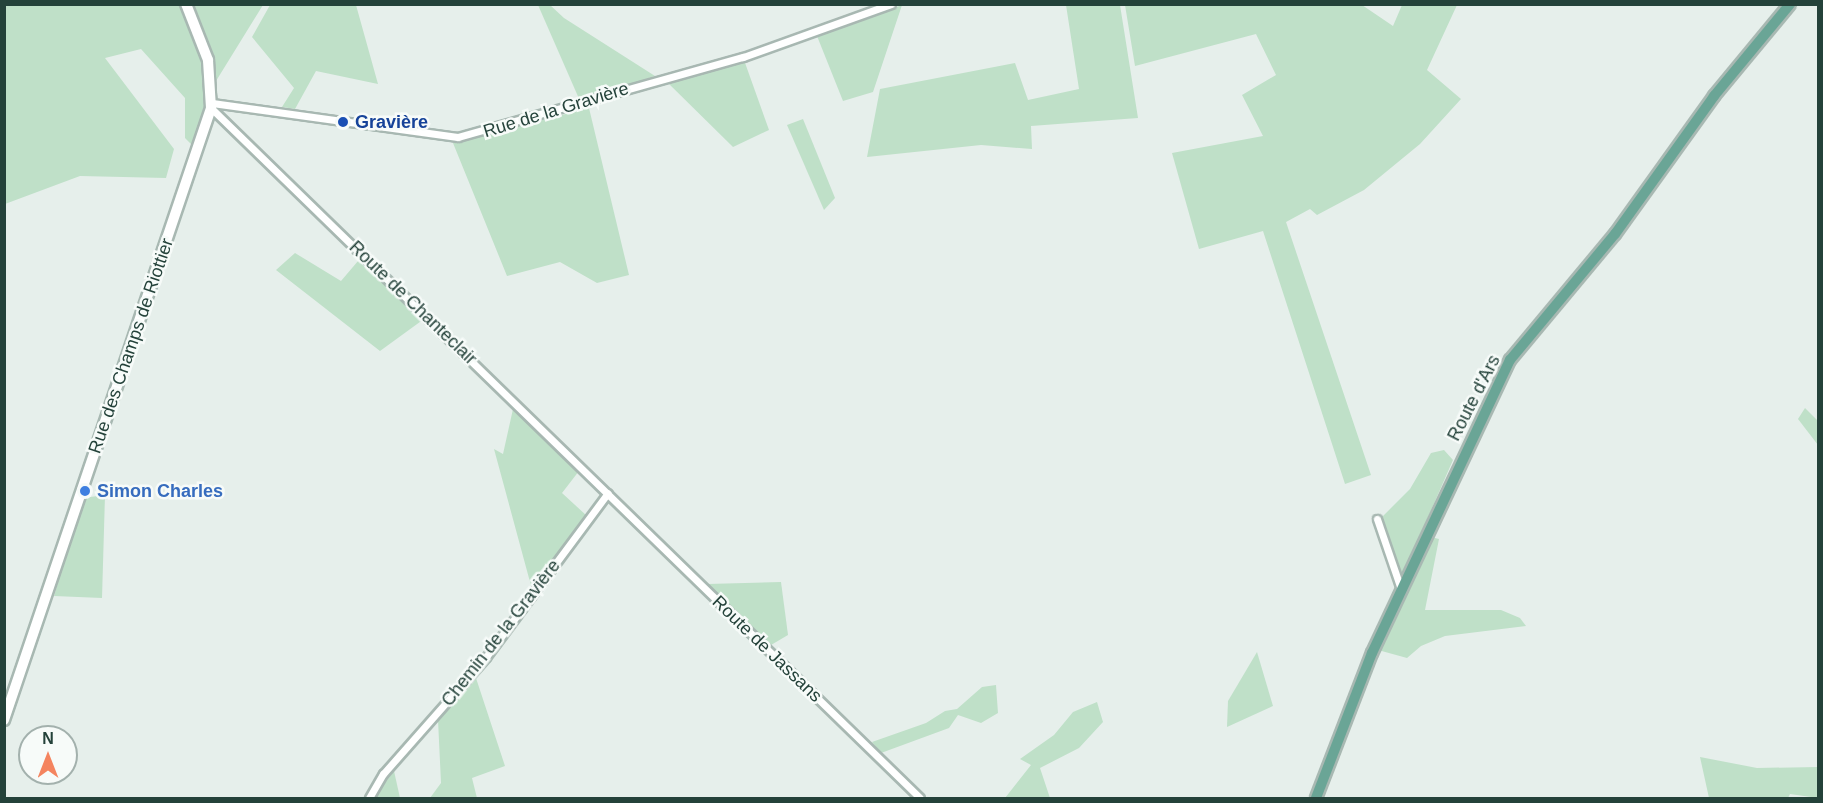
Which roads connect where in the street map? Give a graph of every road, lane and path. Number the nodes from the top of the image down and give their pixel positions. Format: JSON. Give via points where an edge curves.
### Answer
{"nodes":[{"id":1,"x":186,"y":4,"type":"edge"},
{"id":2,"x":891,"y":4,"type":"edge"},
{"id":3,"x":1790,"y":4,"type":"edge"},
{"id":4,"x":211,"y":106,"type":"junction"},
{"id":5,"x":608,"y":493,"type":"junction"},
{"id":6,"x":614,"y":500,"type":"joint"},
{"id":7,"x":1377,"y":519,"type":"dead end"},
{"id":8,"x":1401,"y":589,"type":"junction"},
{"id":9,"x":4,"y":720,"type":"edge"},
{"id":10,"x":369,"y":798,"type":"edge"},
{"id":11,"x":920,"y":798,"type":"edge"},
{"id":12,"x":1316,"y":798,"type":"edge"}],
"edges":[{"from":1,"to":4,"type":"street","via":[[208,60]]},
{"from":2,"to":4,"type":"street","name":"Rue de la Gravière","via":[[743,57],[458,137]]},
{"from":3,"to":8,"type":"main road","name":"Route d'Ars","via":[[1714,96],[1615,234],[1510,360]]},
{"from":4,"to":5,"type":"street","name":"Route de Chanteclair"},
{"from":4,"to":9,"type":"street","name":"Rue des Champs de Riottier"},
{"from":5,"to":6,"type":"street","name":"Route de Chanteclair"},
{"from":5,"to":10,"type":"street","name":"Chemin de la Gravière","via":[[486,657],[383,774]]},
{"from":6,"to":11,"type":"street","name":"Route de Jassans"},
{"from":7,"to":8,"type":"street"},
{"from":8,"to":12,"type":"main road","name":"Route d'Ars"}]}
